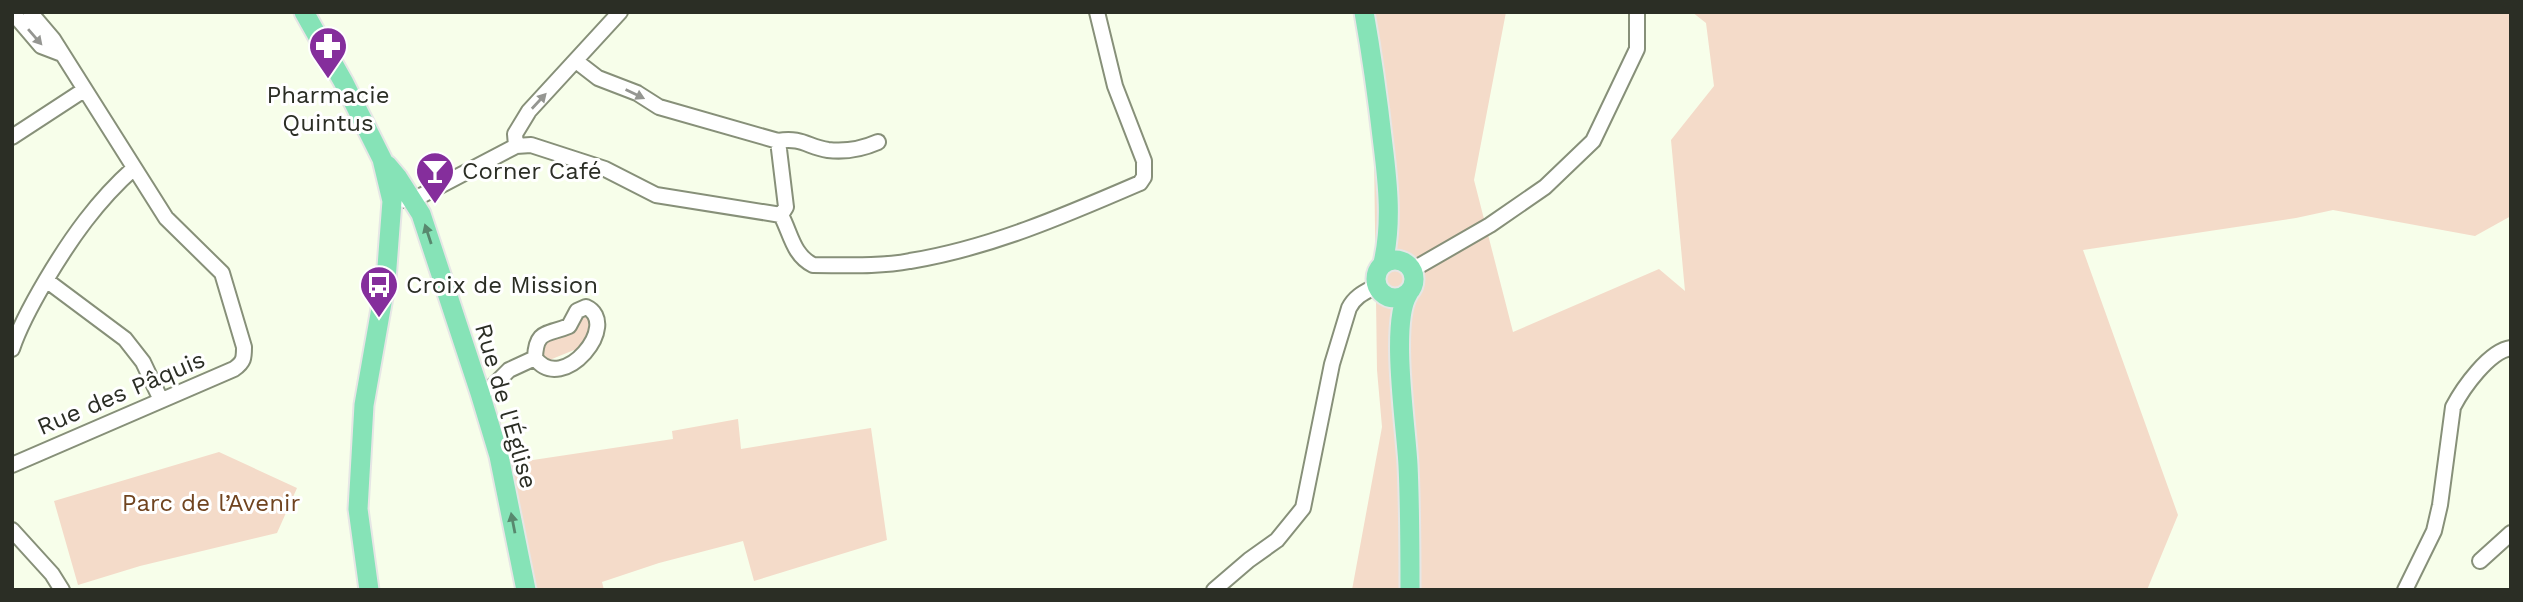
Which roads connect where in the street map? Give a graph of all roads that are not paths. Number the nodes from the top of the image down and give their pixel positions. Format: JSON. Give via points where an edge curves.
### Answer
{"nodes":[{"id":1,"x":12,"y":12,"type":"edge"},
{"id":2,"x":30,"y":12,"type":"edge"},
{"id":3,"x":304,"y":12,"type":"edge"},
{"id":4,"x":620,"y":12,"type":"edge"},
{"id":5,"x":1097,"y":12,"type":"edge"},
{"id":6,"x":1364,"y":12,"type":"edge"},
{"id":7,"x":1637,"y":12,"type":"edge"},
{"id":8,"x":62,"y":54,"type":"junction"},
{"id":9,"x":576,"y":61,"type":"junction"},
{"id":10,"x":84,"y":90,"type":"junction"},
{"id":11,"x":12,"y":137,"type":"edge"},
{"id":12,"x":778,"y":141,"type":"junction"},
{"id":13,"x":878,"y":142,"type":"dead end"},
{"id":14,"x":516,"y":146,"type":"junction"},
{"id":15,"x":382,"y":159,"type":"junction"},
{"id":16,"x":134,"y":168,"type":"junction"},
{"id":17,"x":414,"y":200,"type":"junction"},
{"id":18,"x":392,"y":201,"type":"junction"},
{"id":19,"x":781,"y":215,"type":"junction"},
{"id":20,"x":1399,"y":264,"type":"junction"},
{"id":21,"x":46,"y":280,"type":"junction"},
{"id":22,"x":1381,"y":291,"type":"junction"},
{"id":23,"x":1408,"y":294,"type":"junction"},
{"id":24,"x":1399,"y":335,"type":"junction"},
{"id":25,"x":2511,"y":348,"type":"edge"},
{"id":26,"x":12,"y":349,"type":"edge"},
{"id":27,"x":535,"y":358,"type":"junction"},
{"id":28,"x":480,"y":393,"type":"junction"},
{"id":29,"x":161,"y":400,"type":"junction"},
{"id":30,"x":12,"y":465,"type":"edge"},
{"id":31,"x":12,"y":530,"type":"edge"},
{"id":32,"x":2511,"y":533,"type":"edge"},
{"id":33,"x":2480,"y":561,"type":"dead end"},
{"id":34,"x":62,"y":590,"type":"edge"},
{"id":35,"x":369,"y":590,"type":"edge"},
{"id":36,"x":526,"y":590,"type":"edge"},
{"id":37,"x":1214,"y":590,"type":"edge"},
{"id":38,"x":1410,"y":590,"type":"edge"},
{"id":39,"x":2404,"y":590,"type":"edge"}],
"edges":[{"from":1,"to":8,"type":"street","one_way":true,"via":[[41,46]]},
{"from":2,"to":8,"type":"street"},
{"from":3,"to":15,"type":"main road"},
{"from":4,"to":9,"type":"street"},
{"from":5,"to":19,"type":"street","via":[[1115,86],[1144,161],[1140,183],[1058,218],[947,254],[907,262],[813,265],[802,260]]},
{"from":6,"to":20,"type":"main road","via":[[1390,226]]},
{"from":7,"to":20,"type":"street","via":[[1637,49],[1593,141],[1545,187],[1490,225]]},
{"from":8,"to":10,"type":"street"},
{"from":9,"to":12,"type":"street","one_way":true,"via":[[598,78],[659,107]]},
{"from":14,"to":9,"type":"street","one_way":true,"via":[[514,134],[529,111]]},
{"from":10,"to":11,"type":"street"},
{"from":10,"to":16,"type":"street"},
{"from":12,"to":13,"type":"street","via":[[790,139],[826,150],[862,149]]},
{"from":12,"to":19,"type":"street","via":[[786,206]]},
{"from":14,"to":17,"type":"street"},
{"from":14,"to":19,"type":"street","via":[[531,145],[605,169],[656,195]]},
{"from":15,"to":17,"type":"main road","name":"Rue de l'Église"},
{"from":15,"to":18,"type":"main road"},
{"from":16,"to":21,"type":"street","via":[[83,221]]},
{"from":16,"to":29,"type":"street","name":"Rue des Pâquis","via":[[166,218],[222,273],[244,347],[242,364]]},
{"from":17,"to":18,"type":"street"},
{"from":28,"to":17,"type":"main road","name":"Rue de l'Église","one_way":true},
{"from":18,"to":35,"type":"main road","via":[[389,263],[364,405],[358,523]]},
{"from":20,"to":22,"type":"main road","via":[[1376,273]]},
{"from":20,"to":23,"type":"main road","via":[[1414,280]]},
{"from":21,"to":26,"type":"street"},
{"from":21,"to":29,"type":"street","via":[[125,339],[144,362]]},
{"from":22,"to":23,"type":"main road","via":[[1397,299]]},
{"from":22,"to":24,"type":"main road"},
{"from":22,"to":37,"type":"street","via":[[1360,294],[1349,309],[1332,364],[1303,508],[1278,540]]},
{"from":23,"to":24,"type":"main road","via":[[1402,303]]},
{"from":24,"to":38,"type":"main road"},
{"from":25,"to":39,"type":"street","via":[[2493,356],[2453,407],[2434,531]]},
{"from":27,"to":27,"type":"street","via":[[554,369],[576,361],[597,331],[596,314],[581,308],[569,326],[543,334]]},
{"from":27,"to":28,"type":"street","via":[[509,370]]},
{"from":36,"to":28,"type":"main road","name":"Rue de l'Église","one_way":true,"via":[[499,456]]},
{"from":29,"to":30,"type":"street","name":"Rue des Pâquis"},
{"from":31,"to":34,"type":"street"},
{"from":32,"to":33,"type":"street"}]}
